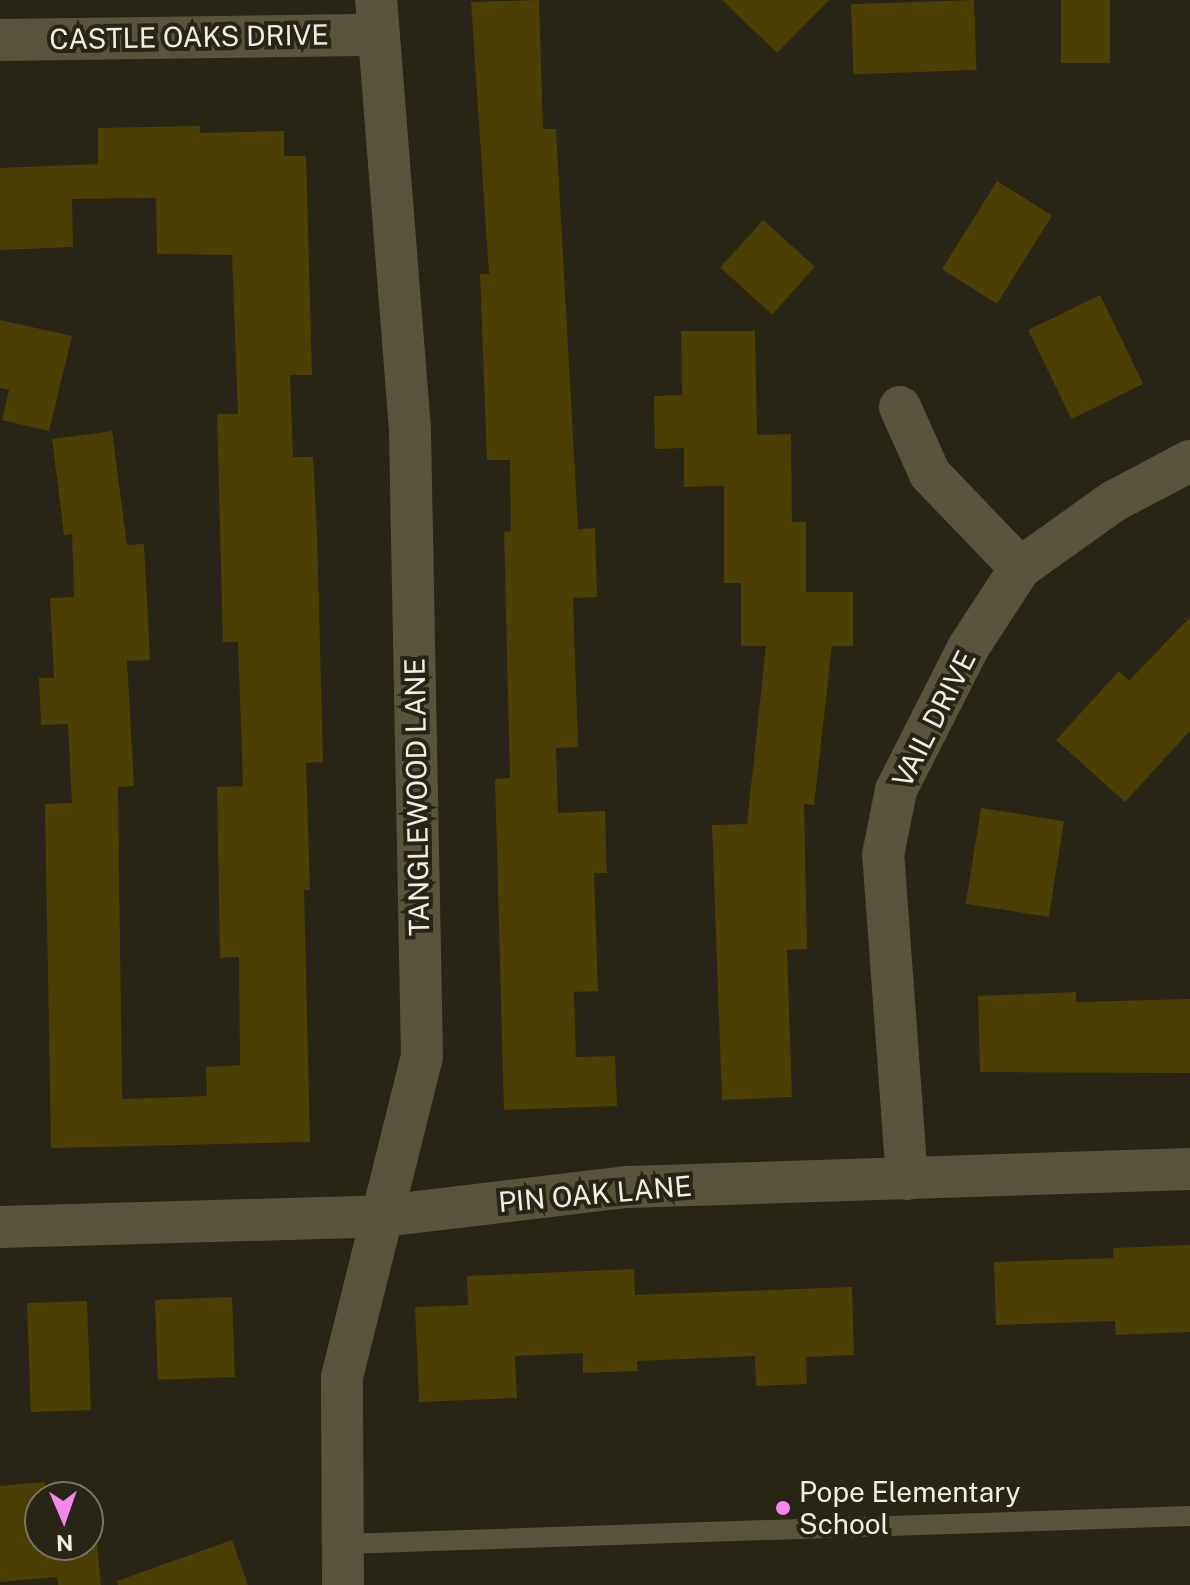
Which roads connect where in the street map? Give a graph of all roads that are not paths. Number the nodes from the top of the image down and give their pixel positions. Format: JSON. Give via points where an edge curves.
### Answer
{"nodes":[{"id":1,"x":377,"y":17,"type":"edge"},
{"id":2,"x":0,"y":40,"type":"edge"},
{"id":3,"x":900,"y":407,"type":"dead end"},
{"id":4,"x":1190,"y":461,"type":"edge"},
{"id":5,"x":1020,"y":568,"type":"junction"},
{"id":6,"x":1190,"y":1169,"type":"edge"},
{"id":7,"x":907,"y":1179,"type":"junction"},
{"id":8,"x":383,"y":1216,"type":"junction"},
{"id":9,"x":0,"y":1227,"type":"edge"},
{"id":10,"x":1190,"y":1516,"type":"edge"},
{"id":11,"x":343,"y":1544,"type":"junction"},
{"id":12,"x":343,"y":1585,"type":"edge"}],
"edges":[{"from":1,"to":2,"type":"street","name":"CASTLE OAKS DRIVE"},
{"from":1,"to":8,"type":"street","name":"TANGLEWOOD LANE","via":[[410,430],[422,1057]]},
{"from":3,"to":5,"type":"street","via":[[930,474]]},
{"from":4,"to":5,"type":"street","name":"VAIL DRIVE","via":[[1114,501]]},
{"from":5,"to":7,"type":"street","name":"VAIL DRIVE","via":[[968,648],[896,790],[883,855]]},
{"from":6,"to":7,"type":"street","name":"PIN OAK LANE"},
{"from":7,"to":8,"type":"street","name":"PIN OAK LANE","via":[[628,1187]]},
{"from":8,"to":9,"type":"street","name":"PIN OAK LANE"},
{"from":8,"to":11,"type":"street","name":"TANGLEWOOD LANE","via":[[342,1377]]},
{"from":10,"to":11,"type":"lane"},
{"from":11,"to":12,"type":"street","name":"TANGLEWOOD LANE"}]}
